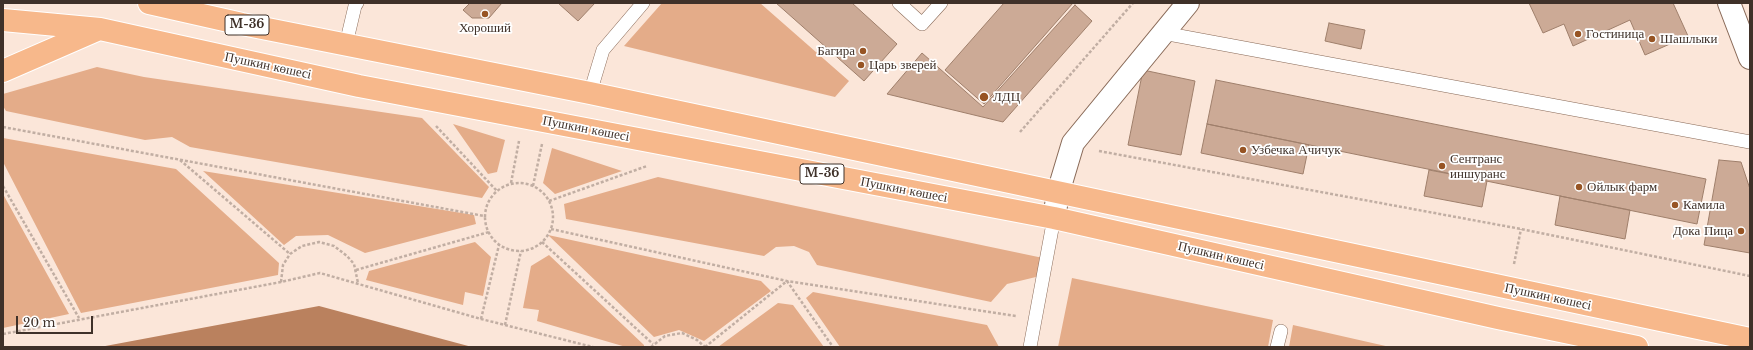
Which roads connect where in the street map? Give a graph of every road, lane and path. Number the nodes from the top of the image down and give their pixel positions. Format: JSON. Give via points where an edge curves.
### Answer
{"nodes":[{"id":1,"x":149,"y":3,"type":"edge"},
{"id":2,"x":357,"y":3,"type":"edge"},
{"id":3,"x":643,"y":3,"type":"edge"},
{"id":4,"x":899,"y":3,"type":"edge"},
{"id":5,"x":941,"y":3,"type":"edge"},
{"id":6,"x":1133,"y":3,"type":"edge"},
{"id":7,"x":1188,"y":3,"type":"edge"},
{"id":8,"x":1729,"y":3,"type":"edge"},
{"id":9,"x":3,"y":20,"type":"edge"},
{"id":10,"x":100,"y":29,"type":"junction"},
{"id":11,"x":1163,"y":33,"type":"junction"},
{"id":12,"x":346,"y":44,"type":"junction"},
{"id":13,"x":1750,"y":58,"type":"edge"},
{"id":14,"x":3,"y":71,"type":"edge"},
{"id":15,"x":590,"y":93,"type":"junction"},
{"id":16,"x":432,"y":121,"type":"dead end"},
{"id":17,"x":3,"y":127,"type":"edge"},
{"id":18,"x":1020,"y":132,"type":"dead end"},
{"id":19,"x":544,"y":138,"type":"dead end"},
{"id":20,"x":519,"y":140,"type":"dead end"},
{"id":21,"x":1750,"y":142,"type":"edge"},
{"id":22,"x":1073,"y":143,"type":"junction"},
{"id":23,"x":180,"y":159,"type":"junction"},
{"id":24,"x":649,"y":166,"type":"dead end"},
{"id":25,"x":511,"y":183,"type":"junction"},
{"id":26,"x":3,"y":186,"type":"edge"},
{"id":27,"x":534,"y":186,"type":"junction"},
{"id":28,"x":497,"y":191,"type":"junction"},
{"id":29,"x":1058,"y":194,"type":"junction"},
{"id":30,"x":549,"y":201,"type":"junction"},
{"id":31,"x":484,"y":216,"type":"junction"},
{"id":32,"x":1054,"y":218,"type":"junction"},
{"id":33,"x":551,"y":229,"type":"junction"},
{"id":34,"x":489,"y":232,"type":"junction"},
{"id":35,"x":542,"y":242,"type":"junction"},
{"id":36,"x":499,"y":245,"type":"junction"},
{"id":37,"x":521,"y":251,"type":"junction"},
{"id":38,"x":290,"y":254,"type":"junction"},
{"id":39,"x":356,"y":270,"type":"junction"},
{"id":40,"x":1750,"y":276,"type":"edge"},
{"id":41,"x":787,"y":281,"type":"junction"},
{"id":42,"x":281,"y":282,"type":"junction"},
{"id":43,"x":358,"y":283,"type":"junction"},
{"id":44,"x":79,"y":318,"type":"junction"},
{"id":45,"x":481,"y":319,"type":"junction"},
{"id":46,"x":1035,"y":319,"type":"junction"},
{"id":47,"x":505,"y":325,"type":"junction"},
{"id":48,"x":1281,"y":331,"type":"dead end"},
{"id":49,"x":3,"y":334,"type":"edge"},
{"id":50,"x":1750,"y":339,"type":"edge"},
{"id":51,"x":652,"y":346,"type":"edge"},
{"id":52,"x":593,"y":347,"type":"edge"},
{"id":53,"x":705,"y":347,"type":"edge"},
{"id":54,"x":833,"y":347,"type":"edge"},
{"id":55,"x":1030,"y":347,"type":"edge"},
{"id":56,"x":1277,"y":347,"type":"edge"},
{"id":57,"x":1637,"y":347,"type":"edge"}],
"edges":[{"from":1,"to":12,"type":"main road","name":"Пушкин көшесі","number":"M-36"},
{"from":2,"to":12,"type":"lane"},
{"from":3,"to":15,"type":"lane","via":[[603,50]]},
{"from":4,"to":5,"type":"lane","via":[[922,24]]},
{"from":6,"to":18,"type":"path"},
{"from":7,"to":11,"type":"street"},
{"from":8,"to":13,"type":"street"},
{"from":9,"to":10,"type":"main road","name":"Пушкин көшесі","number":"M-36"},
{"from":10,"to":14,"type":"main road"},
{"from":10,"to":32,"type":"main road","name":"Пушкин көшесі","number":"M-36","via":[[359,86]]},
{"from":11,"to":21,"type":"lane"},
{"from":11,"to":22,"type":"street"},
{"from":12,"to":15,"type":"main road","name":"Пушкин көшесі","number":"M-36"},
{"from":15,"to":29,"type":"main road","name":"Пушкин көшесі","number":"M-36"},
{"from":16,"to":28,"type":"path"},
{"from":17,"to":23,"type":"path"},
{"from":19,"to":27,"type":"path"},
{"from":20,"to":25,"type":"path"},
{"from":22,"to":29,"type":"street"},
{"from":22,"to":40,"type":"path","via":[[1104,152],[1521,229]]},
{"from":23,"to":31,"type":"path"},
{"from":23,"to":38,"type":"path"},
{"from":24,"to":30,"type":"path"},
{"from":25,"to":27,"type":"path"},
{"from":25,"to":28,"type":"path"},
{"from":26,"to":44,"type":"path"},
{"from":27,"to":30,"type":"path","via":[[543,192]]},
{"from":28,"to":31,"type":"path","via":[[492,195]]},
{"from":29,"to":32,"type":"street"},
{"from":29,"to":50,"type":"main road","name":"Пушкин көшесі","number":"M-36"},
{"from":30,"to":33,"type":"path","via":[[553,212]]},
{"from":31,"to":34,"type":"path"},
{"from":32,"to":46,"type":"lane"},
{"from":32,"to":57,"type":"main road","name":"Пушкин көшесі","number":"M-36"},
{"from":33,"to":35,"type":"path"},
{"from":33,"to":41,"type":"path"},
{"from":34,"to":36,"type":"path"},
{"from":34,"to":39,"type":"path"},
{"from":35,"to":37,"type":"path","via":[[532,249]]},
{"from":35,"to":51,"type":"path"},
{"from":36,"to":37,"type":"path"},
{"from":36,"to":45,"type":"path"},
{"from":37,"to":47,"type":"path"},
{"from":38,"to":39,"type":"path","via":[[302,246],[319,242],[334,246],[347,256]]},
{"from":38,"to":42,"type":"path","via":[[283,266]]},
{"from":39,"to":43,"type":"path"},
{"from":41,"to":46,"type":"path"},
{"from":41,"to":53,"type":"path"},
{"from":41,"to":54,"type":"path"},
{"from":42,"to":43,"type":"path","via":[[320,273]]},
{"from":42,"to":44,"type":"path"},
{"from":43,"to":45,"type":"path"},
{"from":44,"to":49,"type":"path"},
{"from":45,"to":47,"type":"path"},
{"from":46,"to":55,"type":"lane"},
{"from":47,"to":52,"type":"path"},
{"from":48,"to":56,"type":"lane"},
{"from":51,"to":53,"type":"path","via":[[665,336],[682,333]]}]}
